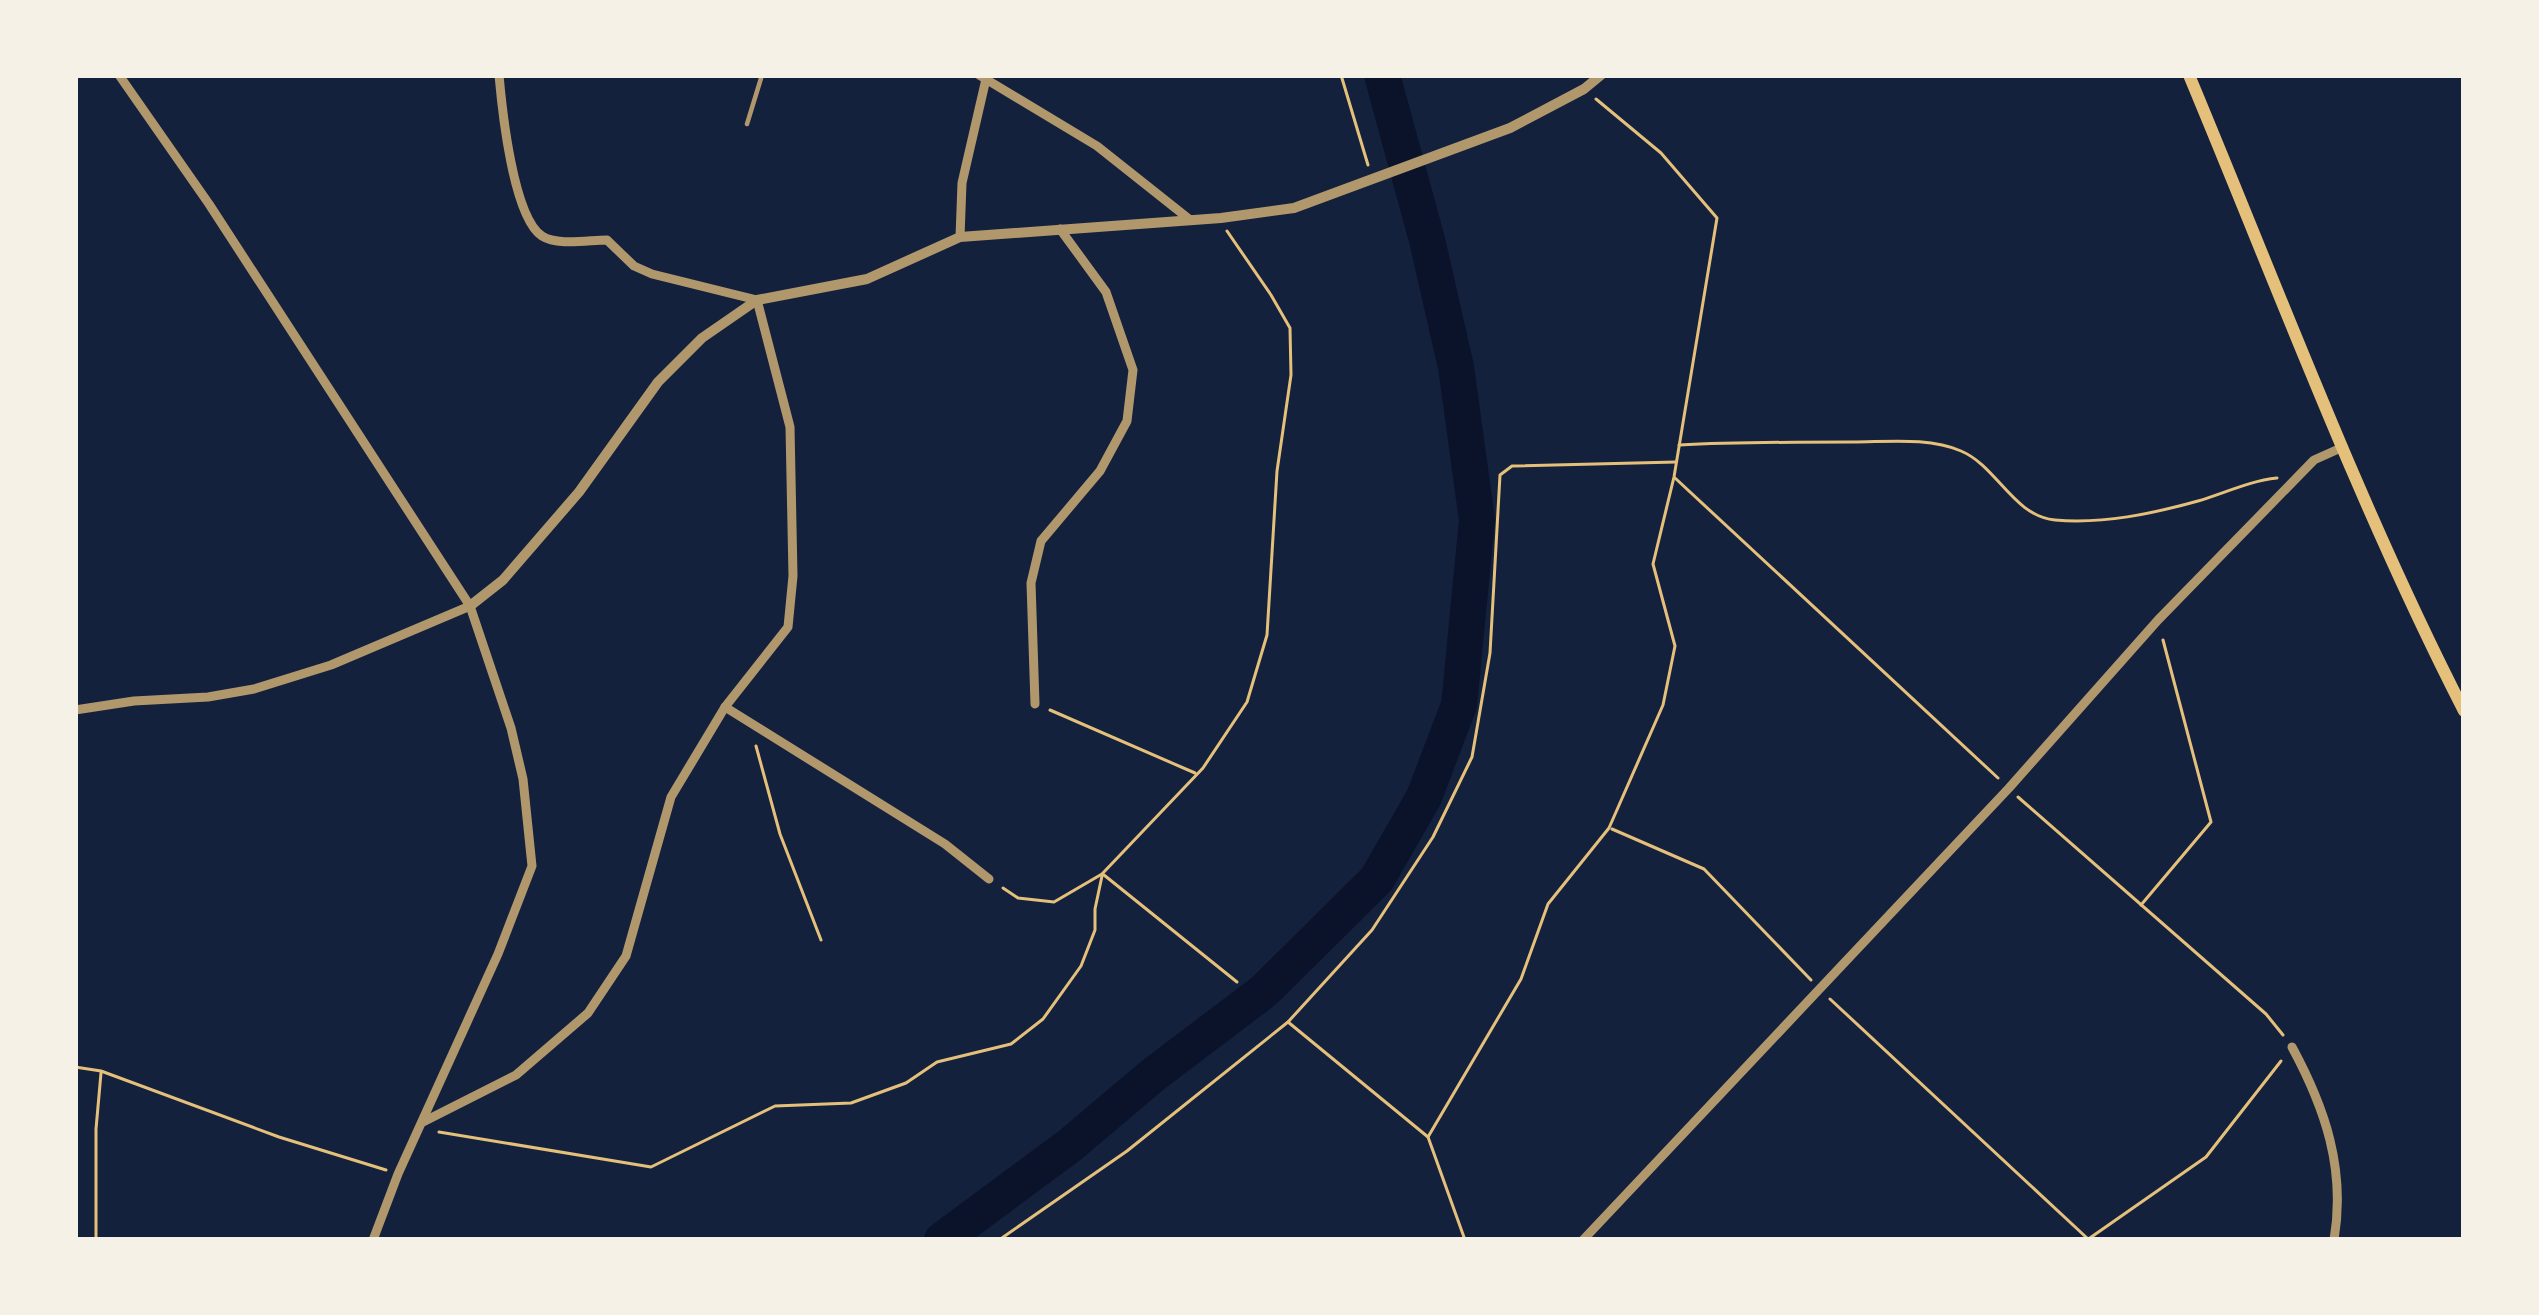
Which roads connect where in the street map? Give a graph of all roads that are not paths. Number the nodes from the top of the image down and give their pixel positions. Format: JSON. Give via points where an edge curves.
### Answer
{"nodes":[{"id":1,"x":119,"y":75,"type":"edge"},
{"id":2,"x":499,"y":75,"type":"edge"},
{"id":3,"x":762,"y":75,"type":"edge"},
{"id":4,"x":1599,"y":75,"type":"edge"},
{"id":5,"x":2189,"y":75,"type":"edge"},
{"id":6,"x":982,"y":77,"type":"edge"},
{"id":7,"x":747,"y":124,"type":"dead end"},
{"id":8,"x":1189,"y":219,"type":"junction"},
{"id":9,"x":1060,"y":229,"type":"junction"},
{"id":10,"x":960,"y":237,"type":"junction"},
{"id":11,"x":757,"y":300,"type":"junction"},
{"id":12,"x":2343,"y":447,"type":"junction"},
{"id":13,"x":470,"y":606,"type":"junction"},
{"id":14,"x":1035,"y":704,"type":"road end"},
{"id":15,"x":725,"y":707,"type":"junction"},
{"id":16,"x":75,"y":710,"type":"edge"},
{"id":17,"x":2464,"y":711,"type":"edge"},
{"id":18,"x":988,"y":879,"type":"road end"},
{"id":19,"x":2292,"y":1047,"type":"road end"},
{"id":20,"x":422,"y":1125,"type":"junction"},
{"id":21,"x":373,"y":1240,"type":"edge"},
{"id":22,"x":1583,"y":1240,"type":"edge"},
{"id":23,"x":2334,"y":1240,"type":"edge"}],
"edges":[{"from":1,"to":13,"type":"street"},
{"from":2,"to":11,"type":"street","via":[[507,153],[538,235],[607,240],[652,274]]},
{"from":3,"to":7,"type":"lane"},
{"from":4,"to":8,"type":"street","via":[[1510,128],[1294,208]]},
{"from":5,"to":12,"type":"main road"},
{"from":6,"to":8,"type":"street","via":[[1097,146]]},
{"from":6,"to":10,"type":"street"},
{"from":8,"to":9,"type":"street"},
{"from":9,"to":10,"type":"street"},
{"from":9,"to":14,"type":"street","via":[[1106,292],[1133,370],[1126,421],[1100,471],[1041,541],[1031,584]]},
{"from":10,"to":11,"type":"street","via":[[867,279]]},
{"from":11,"to":13,"type":"street","via":[[658,382],[579,492]]},
{"from":11,"to":15,"type":"street","via":[[790,427],[793,576],[788,627]]},
{"from":12,"to":17,"type":"main road"},
{"from":12,"to":22,"type":"street","via":[[2314,460],[2158,620]]},
{"from":13,"to":16,"type":"street","via":[[254,689]]},
{"from":13,"to":20,"type":"street","via":[[511,728],[532,866]]},
{"from":15,"to":18,"type":"street"},
{"from":15,"to":20,"type":"street","via":[[671,797],[626,956],[588,1013],[516,1075]]},
{"from":19,"to":23,"type":"street","via":[[2331,1137]]},
{"from":20,"to":21,"type":"street"}]}
